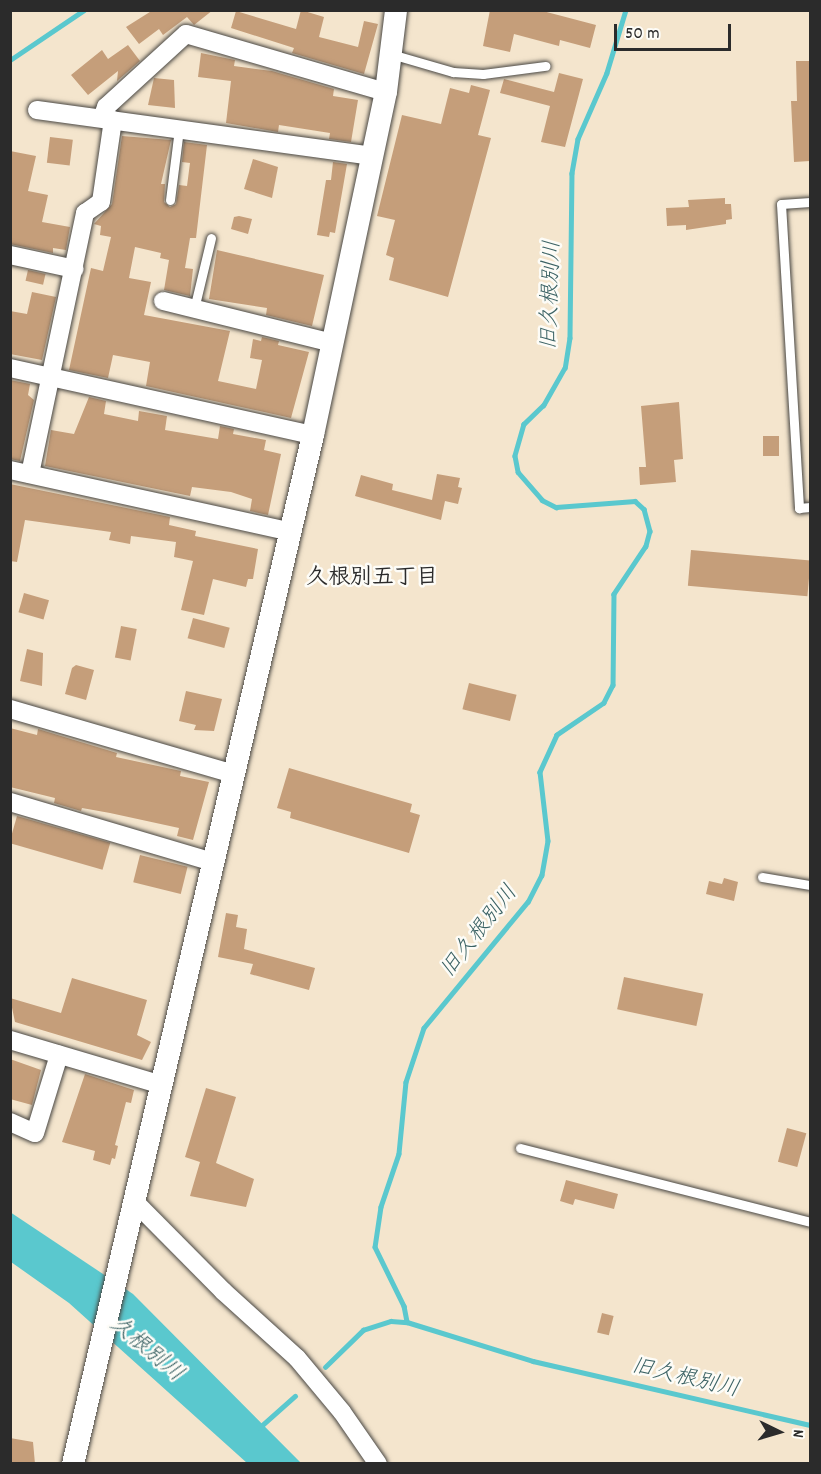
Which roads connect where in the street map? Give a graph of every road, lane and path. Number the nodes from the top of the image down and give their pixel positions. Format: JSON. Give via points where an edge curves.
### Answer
{"nodes":[{"id":1,"x":396,"y":10,"type":"edge"},
{"id":2,"x":391,"y":54,"type":"junction"},
{"id":3,"x":545,"y":66,"type":"dead end"},
{"id":4,"x":386,"y":92,"type":"junction"},
{"id":5,"x":37,"y":110,"type":"dead end"},
{"id":6,"x":108,"y":119,"type":"junction"},
{"id":7,"x":179,"y":129,"type":"junction"},
{"id":8,"x":373,"y":156,"type":"junction"},
{"id":9,"x":170,"y":200,"type":"dead end"},
{"id":10,"x":810,"y":202,"type":"edge"},
{"id":11,"x":211,"y":238,"type":"dead end"},
{"id":12,"x":10,"y":255,"type":"edge"},
{"id":13,"x":75,"y":269,"type":"junction"},
{"id":14,"x":163,"y":301,"type":"dead end"},
{"id":15,"x":194,"y":309,"type":"junction"},
{"id":16,"x":333,"y":343,"type":"junction"},
{"id":17,"x":10,"y":368,"type":"edge"},
{"id":18,"x":52,"y":377,"type":"junction"},
{"id":19,"x":313,"y":435,"type":"junction"},
{"id":20,"x":10,"y":470,"type":"edge"},
{"id":21,"x":30,"y":474,"type":"junction"},
{"id":22,"x":810,"y":507,"type":"edge"},
{"id":23,"x":291,"y":532,"type":"junction"},
{"id":24,"x":10,"y":709,"type":"edge"},
{"id":25,"x":234,"y":774,"type":"junction"},
{"id":26,"x":10,"y":802,"type":"edge"},
{"id":27,"x":213,"y":862,"type":"junction"},
{"id":28,"x":762,"y":877,"type":"dead end"},
{"id":29,"x":810,"y":885,"type":"edge"},
{"id":30,"x":10,"y":1040,"type":"edge"},
{"id":31,"x":59,"y":1055,"type":"junction"},
{"id":32,"x":162,"y":1085,"type":"junction"},
{"id":33,"x":10,"y":1122,"type":"edge"},
{"id":34,"x":520,"y":1148,"type":"dead end"},
{"id":35,"x":134,"y":1201,"type":"junction"},
{"id":36,"x":810,"y":1222,"type":"edge"},
{"id":37,"x":74,"y":1464,"type":"edge"},
{"id":38,"x":378,"y":1464,"type":"edge"}],
"edges":[{"from":1,"to":2,"type":"street"},
{"from":2,"to":3,"type":"lane","via":[[453,72],[483,74]]},
{"from":2,"to":4,"type":"street"},
{"from":4,"to":6,"type":"street","via":[[186,34],[106,106]]},
{"from":4,"to":8,"type":"street"},
{"from":5,"to":6,"type":"street"},
{"from":6,"to":7,"type":"street"},
{"from":6,"to":13,"type":"street","via":[[101,202],[85,213]]},
{"from":7,"to":8,"type":"street"},
{"from":7,"to":9,"type":"lane"},
{"from":8,"to":16,"type":"street"},
{"from":10,"to":22,"type":"lane","via":[[781,204],[799,508]]},
{"from":11,"to":15,"type":"lane"},
{"from":12,"to":13,"type":"street"},
{"from":13,"to":18,"type":"street"},
{"from":14,"to":15,"type":"street"},
{"from":15,"to":16,"type":"street"},
{"from":16,"to":19,"type":"street"},
{"from":17,"to":18,"type":"street"},
{"from":18,"to":19,"type":"street"},
{"from":18,"to":21,"type":"street"},
{"from":19,"to":23,"type":"street"},
{"from":20,"to":21,"type":"street"},
{"from":21,"to":23,"type":"street"},
{"from":23,"to":25,"type":"street"},
{"from":24,"to":25,"type":"street"},
{"from":25,"to":27,"type":"street"},
{"from":26,"to":27,"type":"street"},
{"from":27,"to":32,"type":"street"},
{"from":28,"to":29,"type":"lane"},
{"from":30,"to":31,"type":"street"},
{"from":31,"to":32,"type":"street"},
{"from":31,"to":33,"type":"street","via":[[35,1133]]},
{"from":32,"to":35,"type":"street"},
{"from":34,"to":36,"type":"lane"},
{"from":35,"to":37,"type":"street"},
{"from":35,"to":38,"type":"street","via":[[223,1291],[297,1358]]}]}
